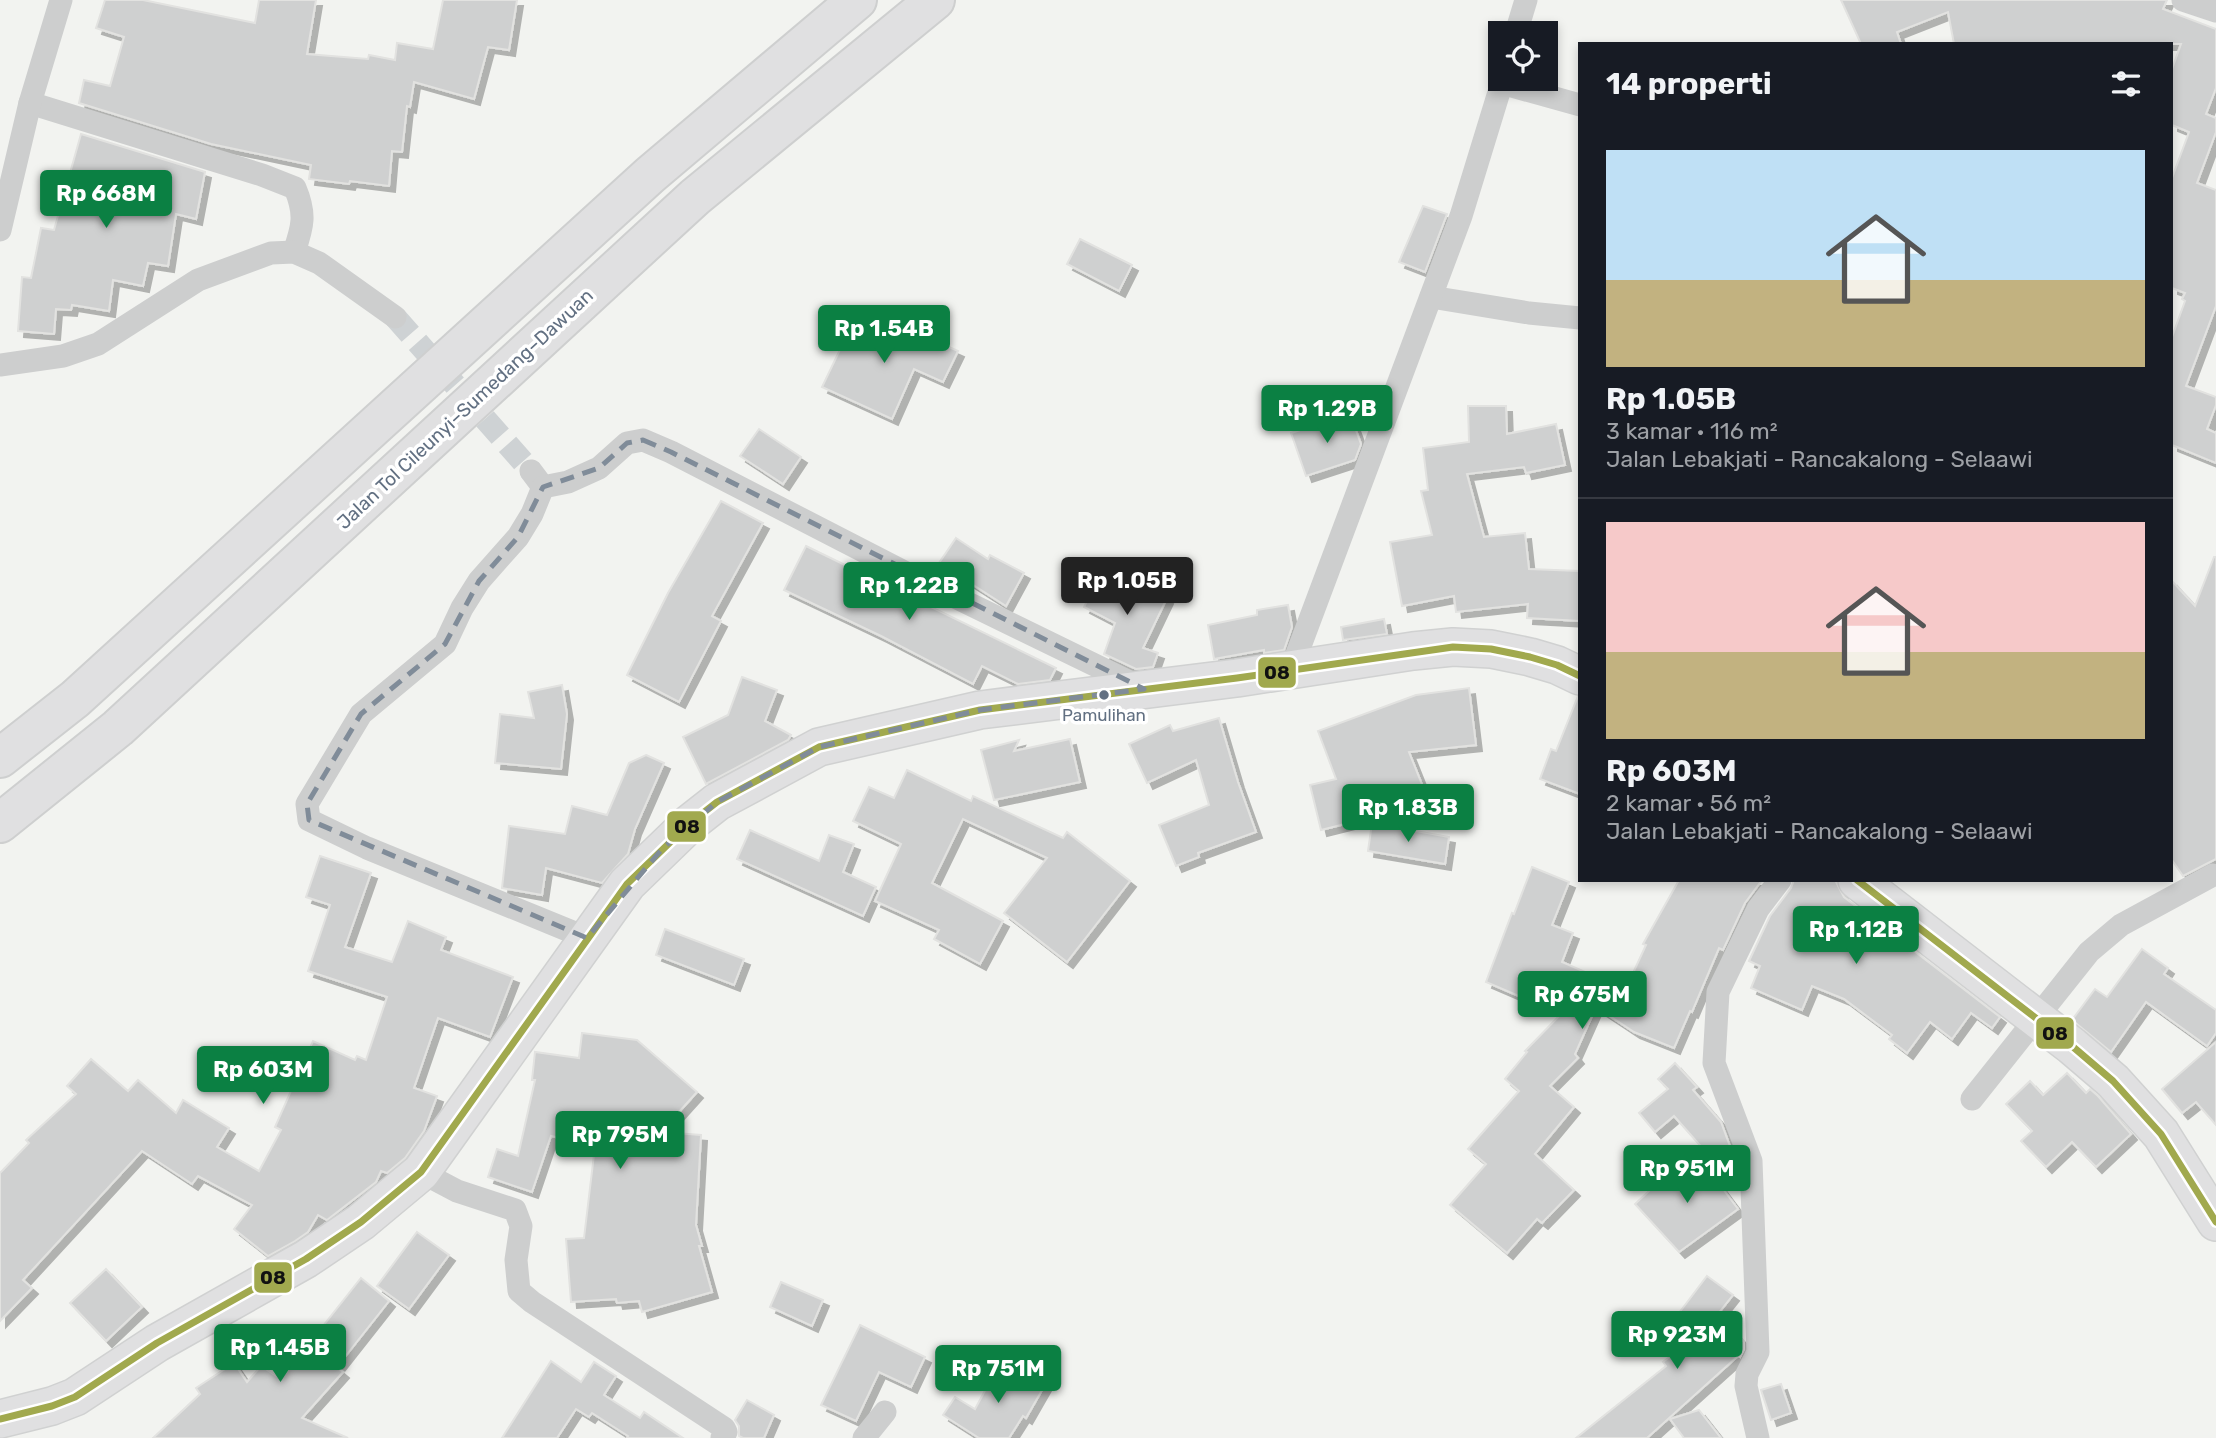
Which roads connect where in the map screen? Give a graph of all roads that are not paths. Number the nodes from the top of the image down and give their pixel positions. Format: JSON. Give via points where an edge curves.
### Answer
{"nodes":[{"id":1,"x":61,"y":0,"type":"edge"},
{"id":2,"x":857,"y":0,"type":"edge"},
{"id":3,"x":935,"y":0,"type":"edge"},
{"id":4,"x":1526,"y":0,"type":"edge"},
{"id":5,"x":2183,"y":0,"type":"edge"},
{"id":6,"x":2216,"y":11,"type":"edge"},
{"id":7,"x":1520,"y":21,"type":"edge"},
{"id":8,"x":1499,"y":91,"type":"edge"},
{"id":9,"x":1534,"y":91,"type":"edge"},
{"id":10,"x":30,"y":103,"type":"junction"},
{"id":11,"x":1578,"y":104,"type":"edge"},
{"id":12,"x":0,"y":230,"type":"edge"},
{"id":13,"x":294,"y":252,"type":"junction"},
{"id":14,"x":1431,"y":297,"type":"junction"},
{"id":15,"x":395,"y":317,"type":"tunnel mouth"},
{"id":16,"x":1578,"y":318,"type":"edge"},
{"id":17,"x":0,"y":365,"type":"edge"},
{"id":18,"x":1291,"y":670,"type":"junction"},
{"id":19,"x":1578,"y":675,"type":"edge"},
{"id":20,"x":1144,"y":689,"type":"junction"},
{"id":21,"x":0,"y":758,"type":"edge"},
{"id":22,"x":0,"y":823,"type":"edge"},
{"id":23,"x":2213,"y":875,"type":"dead end"},
{"id":24,"x":1778,"y":882,"type":"edge"},
{"id":25,"x":1860,"y":882,"type":"edge"},
{"id":26,"x":587,"y":938,"type":"junction"},
{"id":27,"x":2037,"y":1019,"type":"junction"},
{"id":28,"x":1972,"y":1099,"type":"dead end"},
{"id":29,"x":421,"y":1171,"type":"junction"},
{"id":30,"x":2216,"y":1222,"type":"edge"},
{"id":31,"x":885,"y":1412,"type":"dead end"},
{"id":32,"x":0,"y":1419,"type":"edge"},
{"id":33,"x":722,"y":1438,"type":"edge"},
{"id":34,"x":864,"y":1438,"type":"edge"},
{"id":35,"x":1758,"y":1438,"type":"edge"}],
"edges":[{"from":1,"to":10,"type":"street"},
{"from":2,"to":21,"type":"highway","via":[[650,175],[75,699]]},
{"from":3,"to":22,"type":"highway","name":"Jalan Tol Cileunyi–Sumedang–Dawuan","via":[[695,197],[118,728]]},
{"from":4,"to":7,"type":"street"},
{"from":5,"to":6,"type":"street"},
{"from":8,"to":14,"type":"street"},
{"from":9,"to":11,"type":"street"},
{"from":10,"to":12,"type":"street"},
{"from":10,"to":13,"type":"street","via":[[295,188],[302,205],[302,229]]},
{"from":13,"to":15,"type":"street","via":[[318,263]]},
{"from":13,"to":17,"type":"street","via":[[271,253],[198,280],[98,344],[62,356]]},
{"from":14,"to":16,"type":"street"},
{"from":14,"to":18,"type":"street"},
{"from":18,"to":19,"type":"main road","via":[[1453,647],[1530,657]]},
{"from":18,"to":20,"type":"main road"},
{"from":20,"to":26,"type":"main road","via":[[980,710],[819,747],[729,794],[689,824],[627,884]]},
{"from":20,"to":26,"type":"street","via":[[643,440],[627,443],[599,468],[568,482],[537,479],[532,514],[479,580],[444,644],[361,714],[307,804],[309,820],[321,826]]},
{"from":23,"to":27,"type":"street","via":[[2121,925],[2089,952]]},
{"from":24,"to":35,"type":"street","via":[[1758,909],[1718,992],[1714,1063],[1751,1161],[1758,1352],[1746,1386]]},
{"from":25,"to":27,"type":"main road"},
{"from":26,"to":29,"type":"main road"},
{"from":27,"to":28,"type":"street"},
{"from":27,"to":30,"type":"main road","via":[[2140,1109]]},
{"from":29,"to":32,"type":"main road","via":[[361,1222],[306,1259],[157,1343],[75,1397]]},
{"from":29,"to":33,"type":"street","via":[[457,1191],[514,1210],[521,1226],[516,1260],[519,1291],[724,1427]]},
{"from":31,"to":34,"type":"street"}]}
